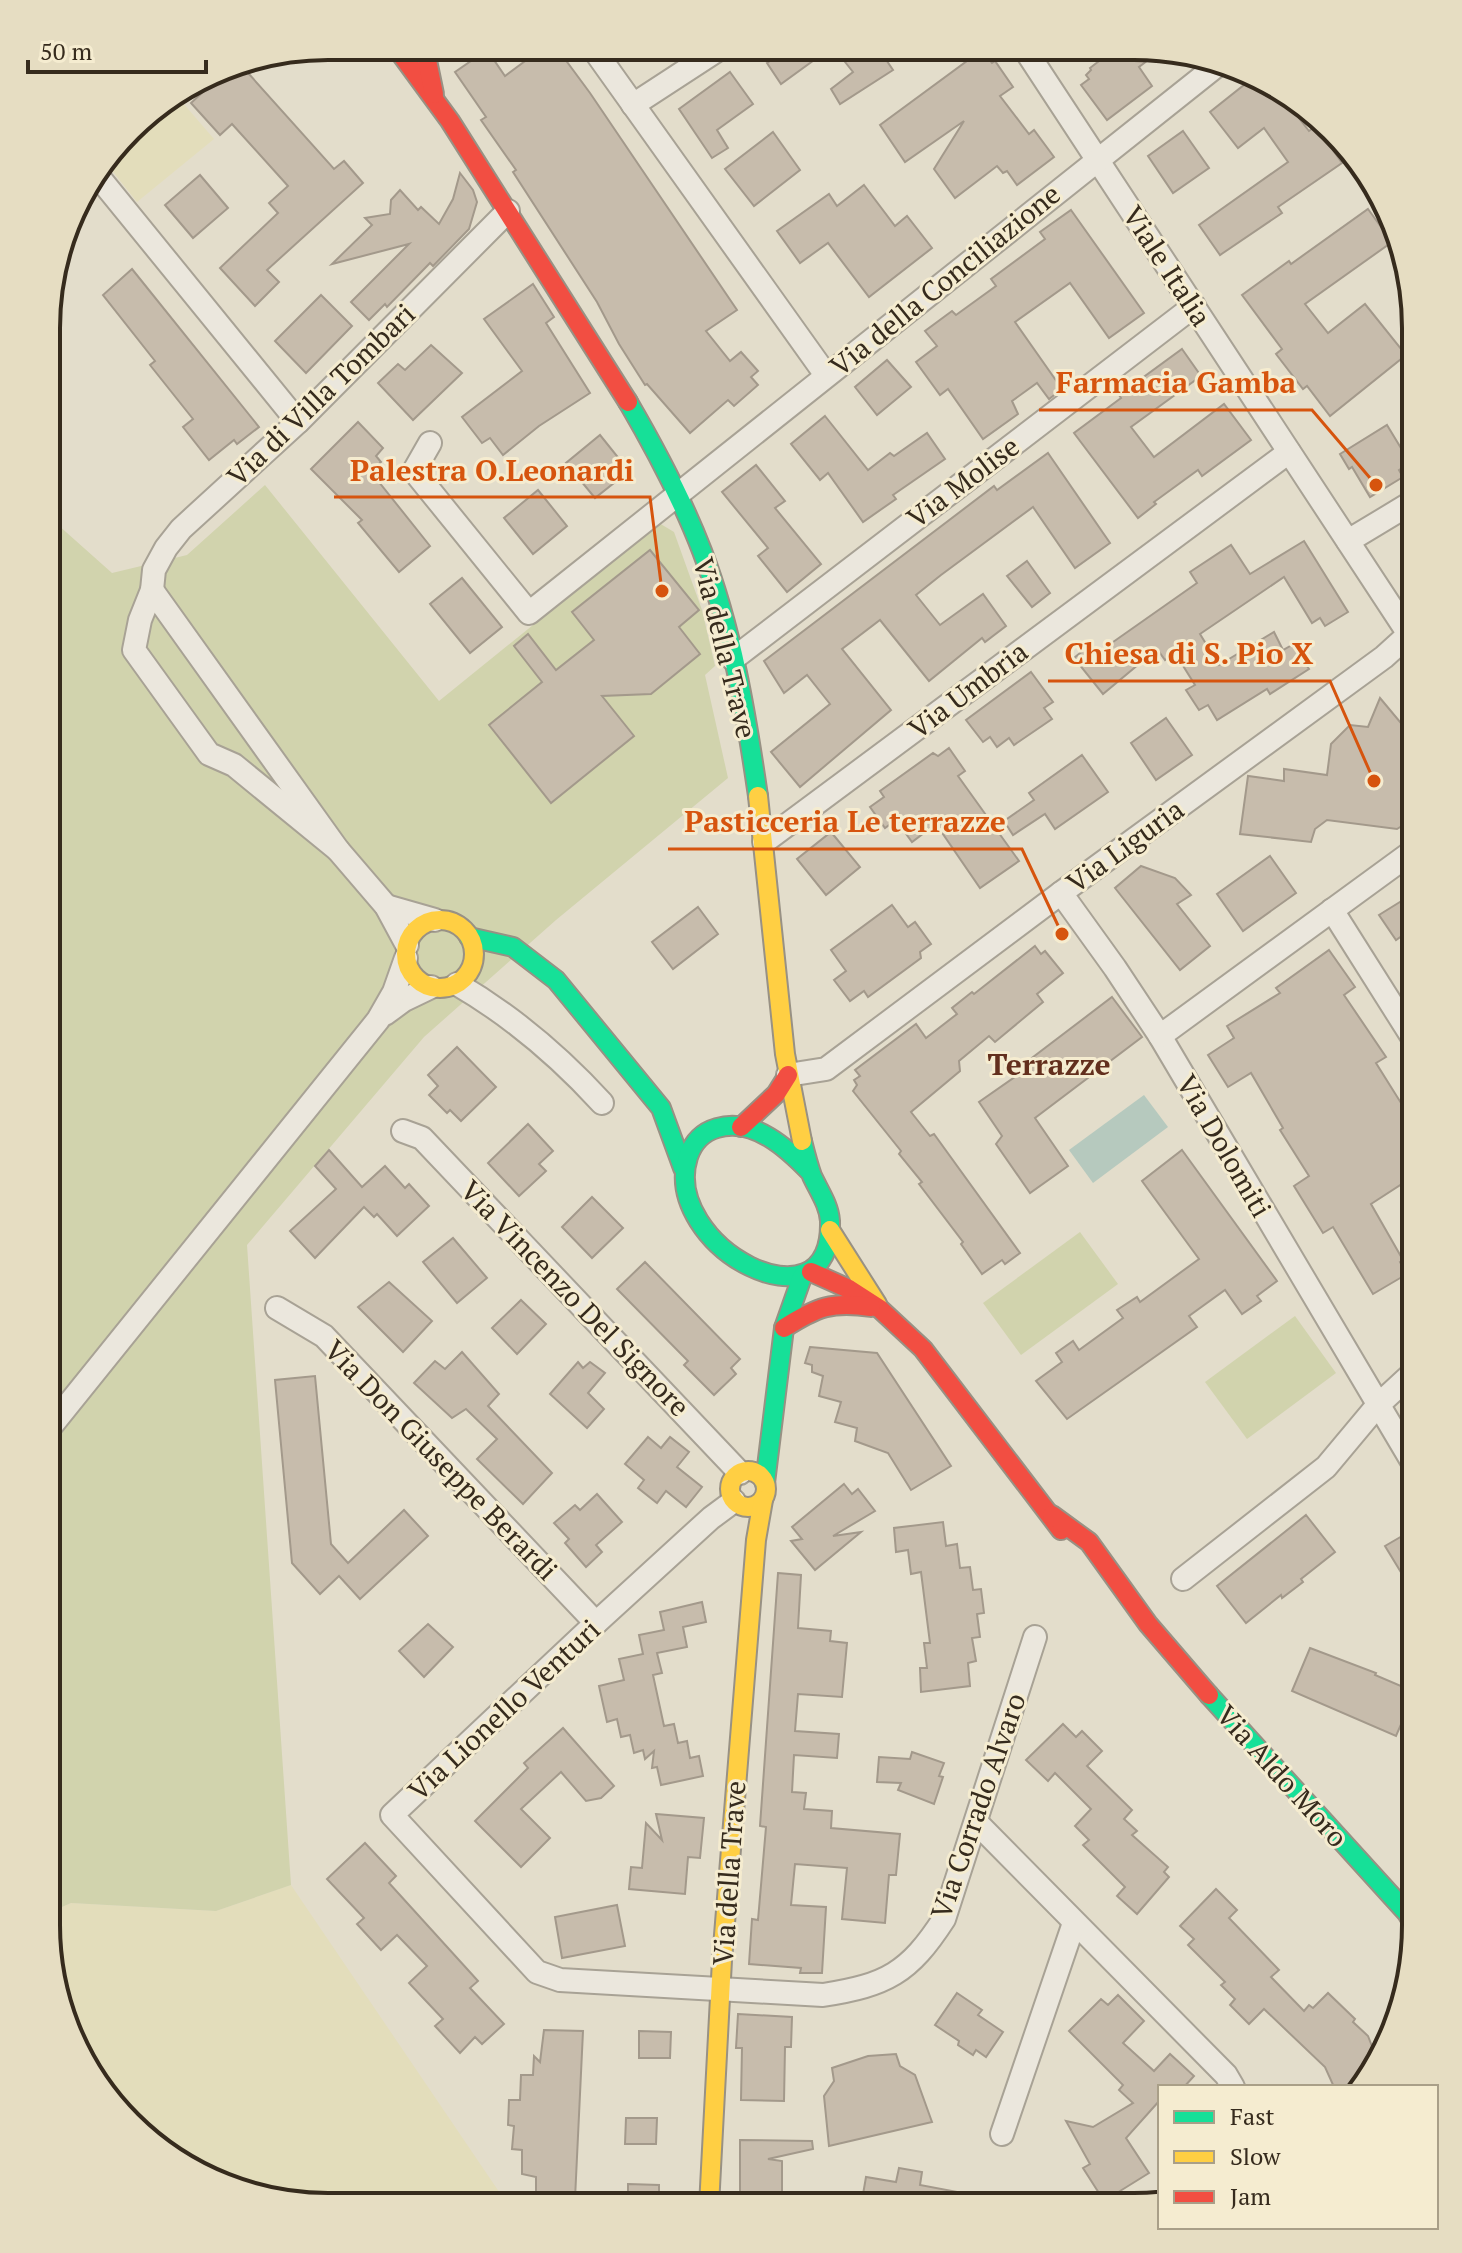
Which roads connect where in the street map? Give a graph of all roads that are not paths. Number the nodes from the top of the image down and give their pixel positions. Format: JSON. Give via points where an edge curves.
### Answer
{"nodes":[{"id":1,"x":1032,"y":60,"type":"edge"},
{"id":2,"x":404,"y":61,"type":"edge"},
{"id":3,"x":427,"y":61,"type":"edge"},
{"id":4,"x":602,"y":61,"type":"edge"},
{"id":5,"x":701,"y":61,"type":"edge"},
{"id":6,"x":1210,"y":71,"type":"edge"},
{"id":7,"x":435,"y":100,"type":"junction"},
{"id":8,"x":633,"y":105,"type":"junction"},
{"id":9,"x":1097,"y":159,"type":"junction"},
{"id":10,"x":103,"y":183,"type":"edge"},
{"id":11,"x":508,"y":211,"type":"junction"},
{"id":12,"x":1194,"y":306,"type":"junction"},
{"id":13,"x":826,"y":375,"type":"junction"},
{"id":14,"x":298,"y":422,"type":"junction"},
{"id":15,"x":430,"y":443,"type":"dead end"},
{"id":16,"x":1289,"y":452,"type":"junction"},
{"id":17,"x":677,"y":494,"type":"junction"},
{"id":18,"x":1402,"y":509,"type":"edge"},
{"id":19,"x":1348,"y":541,"type":"junction"},
{"id":20,"x":152,"y":590,"type":"junction"},
{"id":21,"x":1402,"y":618,"type":"edge"},
{"id":22,"x":1402,"y":645,"type":"edge"},
{"id":23,"x":733,"y":659,"type":"junction"},
{"id":24,"x":764,"y":842,"type":"junction"},
{"id":25,"x":338,"y":850,"type":"junction"},
{"id":26,"x":1402,"y":859,"type":"edge"},
{"id":27,"x":1061,"y":893,"type":"junction"},
{"id":28,"x":386,"y":906,"type":"junction"},
{"id":29,"x":1332,"y":910,"type":"junction"},
{"id":30,"x":435,"y":920,"type":"junction"},
{"id":31,"x":469,"y":937,"type":"junction"},
{"id":32,"x":406,"y":952,"type":"junction"},
{"id":33,"x":535,"y":962,"type":"junction"},
{"id":34,"x":462,"y":979,"type":"junction"},
{"id":35,"x":431,"y":987,"type":"junction"},
{"id":36,"x":378,"y":1020,"type":"junction"},
{"id":37,"x":1402,"y":1020,"type":"edge"},
{"id":38,"x":1160,"y":1036,"type":"junction"},
{"id":39,"x":788,"y":1075,"type":"junction"},
{"id":40,"x":602,"y":1103,"type":"dead end"},
{"id":41,"x":661,"y":1108,"type":"junction"},
{"id":42,"x":721,"y":1126,"type":"junction"},
{"id":43,"x":741,"y":1127,"type":"junction"},
{"id":44,"x":403,"y":1131,"type":"dead end"},
{"id":45,"x":683,"y":1168,"type":"junction"},
{"id":46,"x":811,"y":1173,"type":"junction"},
{"id":47,"x":830,"y":1230,"type":"junction"},
{"id":48,"x":750,"y":1268,"type":"junction"},
{"id":49,"x":806,"y":1274,"type":"junction"},
{"id":50,"x":277,"y":1308,"type":"dead end"},
{"id":51,"x":880,"y":1309,"type":"junction"},
{"id":52,"x":784,"y":1328,"type":"junction"},
{"id":53,"x":1401,"y":1386,"type":"edge"},
{"id":54,"x":1377,"y":1406,"type":"junction"},
{"id":55,"x":60,"y":1415,"type":"edge"},
{"id":56,"x":770,"y":1429,"type":"junction"},
{"id":57,"x":1401,"y":1445,"type":"edge"},
{"id":58,"x":743,"y":1472,"type":"junction"},
{"id":59,"x":764,"y":1492,"type":"junction"},
{"id":60,"x":737,"y":1503,"type":"junction"},
{"id":61,"x":1052,"y":1515,"type":"junction"},
{"id":62,"x":756,"y":1540,"type":"junction"},
{"id":63,"x":1183,"y":1579,"type":"dead end"},
{"id":64,"x":596,"y":1623,"type":"junction"},
{"id":65,"x":1148,"y":1624,"type":"junction"},
{"id":66,"x":1035,"y":1637,"type":"dead end"},
{"id":67,"x":976,"y":1822,"type":"junction"},
{"id":68,"x":1401,"y":1907,"type":"edge"},
{"id":69,"x":1074,"y":1923,"type":"junction"},
{"id":70,"x":720,"y":1990,"type":"junction"},
{"id":71,"x":1232,"y":2085,"type":"edge"},
{"id":72,"x":1002,"y":2134,"type":"dead end"},
{"id":73,"x":710,"y":2193,"type":"edge"}],
"edges":[{"from":1,"to":9,"type":"street","name":"Viale Italia"},
{"from":2,"to":7,"type":"main road","name":"Via della Trave"},
{"from":3,"to":7,"type":"main road","name":"Via della Trave"},
{"from":4,"to":8,"type":"street"},
{"from":5,"to":8,"type":"street"},
{"from":6,"to":9,"type":"street","name":"Via della Conciliazione"},
{"from":7,"to":11,"type":"main road","name":"Via della Trave"},
{"from":8,"to":13,"type":"street"},
{"from":9,"to":12,"type":"street","name":"Viale Italia"},
{"from":9,"to":13,"type":"street","name":"Via della Conciliazione"},
{"from":10,"to":14,"type":"street"},
{"from":11,"to":14,"type":"street","name":"Via di Villa Tombari"},
{"from":11,"to":17,"type":"main road","name":"Via della Trave","via":[[632,408]]},
{"from":12,"to":16,"type":"street","name":"Viale Italia"},
{"from":12,"to":23,"type":"street","name":"Via Molise"},
{"from":13,"to":17,"type":"street","name":"Via della Conciliazione"},
{"from":14,"to":20,"type":"street","name":"Via di Villa Tombari","via":[[181,529],[154,570]]},
{"from":15,"to":17,"type":"street","name":"Via della Conciliazione","via":[[414,471],[529,613]]},
{"from":16,"to":19,"type":"street","name":"Viale Italia"},
{"from":16,"to":24,"type":"street","name":"Via Umbria"},
{"from":17,"to":23,"type":"main road","name":"Via della Trave","via":[[714,582]]},
{"from":18,"to":19,"type":"street"},
{"from":19,"to":21,"type":"street","name":"Viale Italia"},
{"from":20,"to":25,"type":"street"},
{"from":20,"to":25,"type":"street","name":"Via di Villa Tombari","via":[[134,650],[209,754],[234,765]]},
{"from":22,"to":27,"type":"street","name":"Via Liguria"},
{"from":23,"to":24,"type":"main road","name":"Via della Trave"},
{"from":24,"to":39,"type":"main road","name":"Via della Trave"},
{"from":25,"to":28,"type":"street"},
{"from":26,"to":29,"type":"street"},
{"from":27,"to":38,"type":"street","name":"Via Dolomiti"},
{"from":27,"to":39,"type":"street","name":"Via Liguria","via":[[826,1069]]},
{"from":28,"to":30,"type":"street"},
{"from":28,"to":32,"type":"street"},
{"from":29,"to":37,"type":"street"},
{"from":29,"to":38,"type":"street"},
{"from":30,"to":31,"type":"main road","via":[[461,926]]},
{"from":30,"to":32,"type":"main road","via":[[412,933]]},
{"from":31,"to":33,"type":"main road","via":[[513,947]]},
{"from":31,"to":34,"type":"main road","via":[[473,963]]},
{"from":32,"to":35,"type":"main road","via":[[410,971]]},
{"from":32,"to":36,"type":"street","via":[[394,992]]},
{"from":33,"to":34,"type":"main road","via":[[497,966]]},
{"from":33,"to":41,"type":"main road","via":[[556,980]]},
{"from":34,"to":35,"type":"main road","via":[[444,988]]},
{"from":34,"to":40,"type":"street","via":[[565,1063]]},
{"from":35,"to":36,"type":"street"},
{"from":36,"to":55,"type":"street"},
{"from":38,"to":54,"type":"street","name":"Via Dolomiti"},
{"from":39,"to":43,"type":"main road"},
{"from":39,"to":46,"type":"main road","name":"Via della Trave"},
{"from":41,"to":42,"type":"main road","name":"Via della Trave"},
{"from":41,"to":45,"type":"main road"},
{"from":42,"to":43,"type":"main road","name":"Via della Trave"},
{"from":42,"to":45,"type":"main road","via":[[704,1134]]},
{"from":43,"to":46,"type":"main road","name":"Via della Trave","via":[[788,1149]]},
{"from":44,"to":58,"type":"street","name":"Via Vincenzo Del Signore","via":[[422,1138]]},
{"from":45,"to":48,"type":"main road","via":[[694,1213]]},
{"from":46,"to":47,"type":"main road","name":"Via della Trave","via":[[829,1208]]},
{"from":47,"to":49,"type":"main road","name":"Via della Trave","via":[[823,1257]]},
{"from":47,"to":51,"type":"main road","name":"Via Aldo Moro"},
{"from":48,"to":49,"type":"main road","via":[[789,1279]]},
{"from":48,"to":52,"type":"main road","via":[[769,1293]]},
{"from":49,"to":51,"type":"main road","name":"Via Aldo Moro","via":[[849,1289]]},
{"from":49,"to":52,"type":"main road","name":"Via della Trave"},
{"from":50,"to":64,"type":"street","name":"Via Don Giuseppe Berardi","via":[[324,1336]]},
{"from":51,"to":52,"type":"main road","via":[[824,1304]]},
{"from":51,"to":61,"type":"main road","name":"Via Aldo Moro","via":[[923,1349]]},
{"from":52,"to":56,"type":"main road","name":"Via della Trave"},
{"from":53,"to":54,"type":"street"},
{"from":54,"to":57,"type":"street","name":"Via Dolomiti"},
{"from":54,"to":63,"type":"street","via":[[1326,1467]]},
{"from":56,"to":58,"type":"main road","name":"Via della Trave"},
{"from":56,"to":59,"type":"main road","name":"Via della Trave"},
{"from":58,"to":59,"type":"main road","via":[[754,1472]]},
{"from":58,"to":60,"type":"main road","name":"Via della Trave","via":[[730,1486]]},
{"from":59,"to":60,"type":"main road","via":[[748,1507]]},
{"from":59,"to":62,"type":"main road","name":"Via della Trave"},
{"from":60,"to":62,"type":"main road","name":"Via della Trave"},
{"from":60,"to":64,"type":"street","name":"Via Lionello Venturi","via":[[711,1518]]},
{"from":61,"to":65,"type":"main road","name":"Via Aldo Moro","via":[[1089,1542]]},
{"from":61,"to":65,"type":"main road","name":"Via Aldo Moro","via":[[1094,1580]]},
{"from":62,"to":70,"type":"main road","name":"Via della Trave"},
{"from":64,"to":70,"type":"street","name":"Via Lionello Venturi","via":[[392,1815],[537,1972],[560,1980]]},
{"from":65,"to":68,"type":"main road","name":"Via Aldo Moro"},
{"from":66,"to":67,"type":"street","name":"Via Corrado Alvaro"},
{"from":67,"to":69,"type":"street"},
{"from":67,"to":70,"type":"street","name":"Via Corrado Alvaro","via":[[944,1919],[925,1948],[890,1978],[823,1995]]},
{"from":69,"to":71,"type":"street"},
{"from":69,"to":72,"type":"street"},
{"from":70,"to":73,"type":"main road","name":"Via della Trave"}]}
